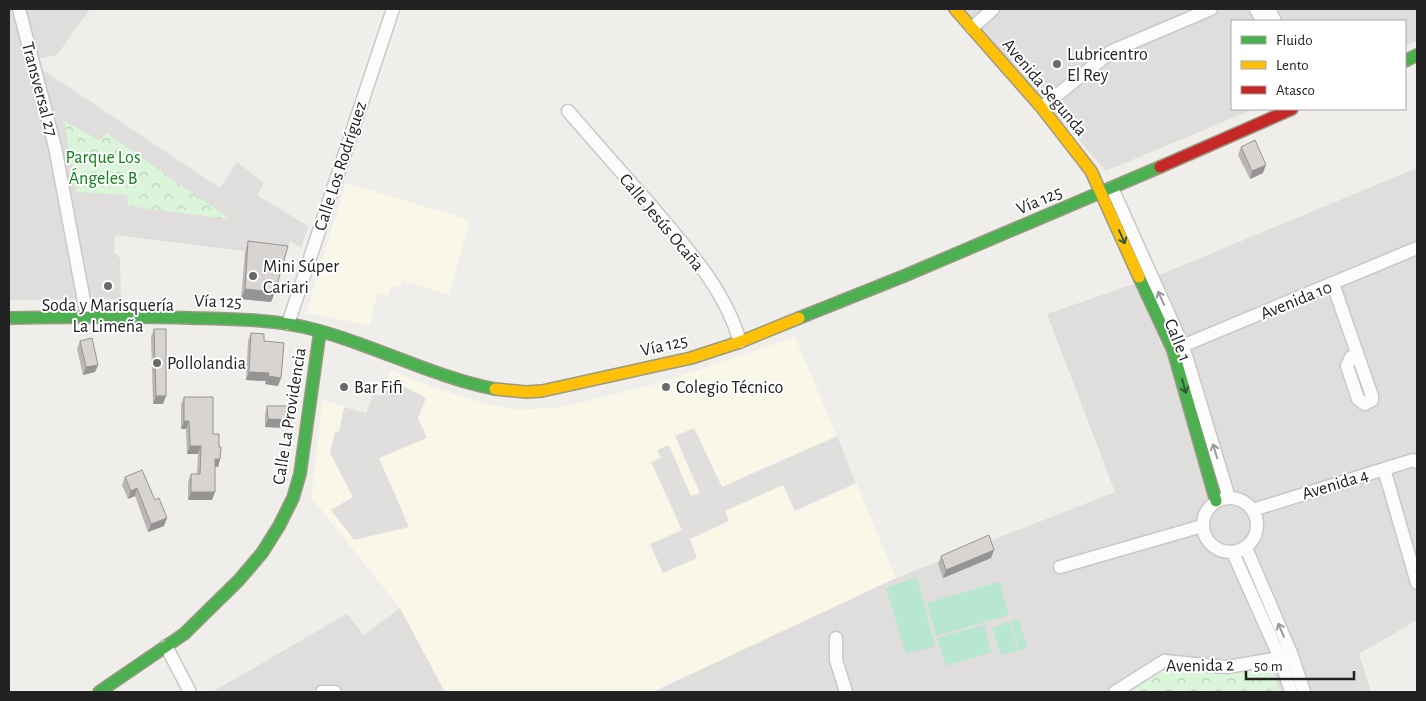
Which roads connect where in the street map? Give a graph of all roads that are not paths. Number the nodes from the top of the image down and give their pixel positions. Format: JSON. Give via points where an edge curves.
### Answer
{"nodes":[{"id":1,"x":19,"y":9,"type":"edge"},
{"id":2,"x":393,"y":9,"type":"edge"},
{"id":3,"x":955,"y":9,"type":"edge"},
{"id":4,"x":993,"y":9,"type":"edge"},
{"id":5,"x":1212,"y":9,"type":"edge"},
{"id":6,"x":972,"y":28,"type":"junction"},
{"id":7,"x":1042,"y":107,"type":"junction"},
{"id":8,"x":1290,"y":110,"type":"edge"},
{"id":9,"x":568,"y":111,"type":"dead end"},
{"id":10,"x":1107,"y":190,"type":"junction"},
{"id":11,"x":1417,"y":248,"type":"edge"},
{"id":12,"x":1333,"y":284,"type":"junction"},
{"id":13,"x":87,"y":317,"type":"junction"},
{"id":14,"x":9,"y":318,"type":"edge"},
{"id":15,"x":288,"y":324,"type":"junction"},
{"id":16,"x":320,"y":332,"type":"junction"},
{"id":17,"x":740,"y":342,"type":"junction"},
{"id":18,"x":1178,"y":348,"type":"junction"},
{"id":19,"x":1357,"y":354,"type":"dead end"},
{"id":20,"x":1417,"y":462,"type":"edge"},
{"id":21,"x":1384,"y":469,"type":"junction"},
{"id":22,"x":1229,"y":498,"type":"junction"},
{"id":23,"x":1216,"y":501,"type":"junction"},
{"id":24,"x":1253,"y":510,"type":"junction"},
{"id":25,"x":1202,"y":526,"type":"junction"},
{"id":26,"x":1246,"y":548,"type":"junction"},
{"id":27,"x":1233,"y":553,"type":"junction"},
{"id":28,"x":1060,"y":567,"type":"dead end"},
{"id":29,"x":1417,"y":583,"type":"edge"},
{"id":30,"x":836,"y":638,"type":"dead end"},
{"id":31,"x":166,"y":646,"type":"junction"},
{"id":32,"x":1285,"y":655,"type":"junction"},
{"id":33,"x":99,"y":692,"type":"edge"},
{"id":34,"x":190,"y":692,"type":"edge"},
{"id":35,"x":322,"y":692,"type":"edge"},
{"id":36,"x":335,"y":692,"type":"edge"},
{"id":37,"x":846,"y":692,"type":"edge"},
{"id":38,"x":1115,"y":692,"type":"edge"},
{"id":39,"x":1291,"y":692,"type":"edge"},
{"id":40,"x":1304,"y":692,"type":"edge"}],
"edges":[{"from":1,"to":13,"type":"street","name":"Transversal 27","via":[[55,147]]},
{"from":2,"to":15,"type":"street","name":"Calle Los Rodríguez"},
{"from":3,"to":6,"type":"main road","name":"Avenida Segunda"},
{"from":4,"to":6,"type":"street"},
{"from":5,"to":7,"type":"street","via":[[1112,51]]},
{"from":6,"to":7,"type":"main road","name":"Avenida Segunda"},
{"from":7,"to":10,"type":"main road","name":"Avenida Segunda"},
{"from":8,"to":10,"type":"main road","name":"Vía 125"},
{"from":9,"to":17,"type":"street","name":"Calle Jesús Ocaña","via":[[696,259],[728,310]]},
{"from":10,"to":17,"type":"main road","name":"Vía 125"},
{"from":10,"to":18,"type":"street","name":"Calle 1"},
{"from":11,"to":12,"type":"street","name":"Avenida 10"},
{"from":12,"to":18,"type":"street","name":"Avenida 10"},
{"from":12,"to":19,"type":"street"},
{"from":13,"to":14,"type":"main road","name":"Vía 125"},
{"from":13,"to":15,"type":"main road","name":"Vía 125","via":[[260,320]]},
{"from":15,"to":16,"type":"main road","name":"Vía 125"},
{"from":16,"to":17,"type":"main road","name":"Vía 125","via":[[447,376],[524,393],[691,358]]},
{"from":16,"to":31,"type":"main road","name":"Calle La Providencia","via":[[300,474],[293,498],[262,552],[239,580],[184,634]]},
{"from":22,"to":18,"type":"street","name":"Calle 1","one_way":true},
{"from":18,"to":23,"type":"main road","name":"Calle 1","one_way":true},
{"from":20,"to":21,"type":"street","name":"Avenida 4","via":[[1413,460]]},
{"from":21,"to":24,"type":"street","name":"Avenida 4"},
{"from":21,"to":29,"type":"street"},
{"from":22,"to":23,"type":"street"},
{"from":22,"to":24,"type":"street","via":[[1242,501]]},
{"from":23,"to":25,"type":"street","via":[[1205,511]]},
{"from":24,"to":26,"type":"street","via":[[1256,535]]},
{"from":25,"to":27,"type":"street","via":[[1209,543],[1216,549]]},
{"from":25,"to":28,"type":"street"},
{"from":26,"to":27,"type":"street"},
{"from":32,"to":26,"type":"street","one_way":true},
{"from":27,"to":32,"type":"street"},
{"from":30,"to":37,"type":"street","via":[[836,660]]},
{"from":31,"to":33,"type":"main road","name":"Calle La Providencia"},
{"from":31,"to":34,"type":"street"},
{"from":32,"to":38,"type":"street","name":"Avenida 2","via":[[1227,667],[1164,661]]},
{"from":32,"to":39,"type":"street"},
{"from":32,"to":40,"type":"street"},
{"from":35,"to":36,"type":"street"}]}
